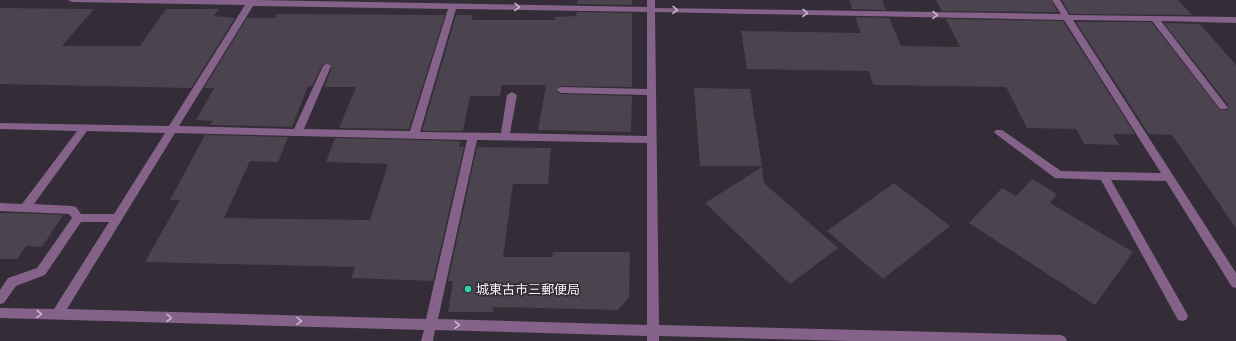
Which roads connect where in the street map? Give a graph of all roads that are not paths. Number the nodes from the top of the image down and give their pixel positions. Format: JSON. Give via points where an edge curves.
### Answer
{"nodes":[{"id":1,"x":72,"y":0,"type":"edge"},
{"id":2,"x":128,"y":0,"type":"edge"},
{"id":3,"x":1056,"y":0,"type":"edge"},
{"id":4,"x":252,"y":1,"type":"edge"},
{"id":5,"x":651,"y":5,"type":"edge"},
{"id":6,"x":453,"y":6,"type":"junction"},
{"id":7,"x":1067,"y":17,"type":"junction"},
{"id":8,"x":1155,"y":19,"type":"junction"},
{"id":9,"x":1236,"y":20,"type":"edge"},
{"id":10,"x":328,"y":66,"type":"dead end"},
{"id":11,"x":562,"y":90,"type":"dead end"},
{"id":12,"x":652,"y":92,"type":"junction"},
{"id":13,"x":512,"y":94,"type":"dead end"},
{"id":14,"x":1223,"y":107,"type":"dead end"},
{"id":15,"x":0,"y":126,"type":"edge"},
{"id":16,"x":84,"y":128,"type":"junction"},
{"id":17,"x":172,"y":130,"type":"junction"},
{"id":18,"x":297,"y":132,"type":"junction"},
{"id":19,"x":999,"y":132,"type":"dead end"},
{"id":20,"x":414,"y":135,"type":"junction"},
{"id":21,"x":473,"y":136,"type":"junction"},
{"id":22,"x":505,"y":137,"type":"junction"},
{"id":23,"x":652,"y":140,"type":"junction"},
{"id":24,"x":1104,"y":176,"type":"junction"},
{"id":25,"x":1168,"y":177,"type":"junction"},
{"id":26,"x":0,"y":207,"type":"edge"},
{"id":27,"x":25,"y":208,"type":"junction"},
{"id":28,"x":78,"y":218,"type":"junction"},
{"id":29,"x":117,"y":218,"type":"junction"},
{"id":30,"x":1236,"y":284,"type":"edge"},
{"id":31,"x":0,"y":300,"type":"edge"},
{"id":32,"x":0,"y":314,"type":"edge"},
{"id":33,"x":57,"y":315,"type":"junction"},
{"id":34,"x":1182,"y":316,"type":"dead end"},
{"id":35,"x":431,"y":325,"type":"junction"},
{"id":36,"x":653,"y":336,"type":"edge"},
{"id":37,"x":427,"y":341,"type":"edge"},
{"id":38,"x":1061,"y":341,"type":"edge"}],
"edges":[{"from":1,"to":2,"type":"street"},
{"from":2,"to":4,"type":"street"},
{"from":3,"to":7,"type":"street"},
{"from":4,"to":6,"type":"street"},
{"from":4,"to":17,"type":"street"},
{"from":6,"to":5,"type":"street","one_way":true},
{"from":5,"to":7,"type":"street","one_way":true},
{"from":5,"to":12,"type":"street"},
{"from":6,"to":20,"type":"street"},
{"from":7,"to":8,"type":"street"},
{"from":7,"to":25,"type":"street"},
{"from":8,"to":9,"type":"street"},
{"from":8,"to":14,"type":"street"},
{"from":10,"to":18,"type":"street"},
{"from":11,"to":12,"type":"street"},
{"from":12,"to":23,"type":"street"},
{"from":13,"to":22,"type":"street"},
{"from":15,"to":16,"type":"street"},
{"from":16,"to":17,"type":"street"},
{"from":16,"to":27,"type":"street"},
{"from":17,"to":18,"type":"street"},
{"from":17,"to":29,"type":"street"},
{"from":18,"to":20,"type":"street"},
{"from":19,"to":24,"type":"street","via":[[1058,175]]},
{"from":20,"to":21,"type":"street"},
{"from":21,"to":22,"type":"street"},
{"from":21,"to":35,"type":"street"},
{"from":22,"to":23,"type":"street"},
{"from":23,"to":36,"type":"street"},
{"from":24,"to":25,"type":"street"},
{"from":24,"to":34,"type":"street"},
{"from":25,"to":30,"type":"street"},
{"from":26,"to":27,"type":"street"},
{"from":27,"to":28,"type":"street","via":[[72,210]]},
{"from":28,"to":29,"type":"street"},
{"from":28,"to":31,"type":"street","via":[[41,272],[12,282]]},
{"from":29,"to":33,"type":"street"},
{"from":32,"to":33,"type":"street","one_way":true},
{"from":33,"to":35,"type":"street","one_way":true},
{"from":35,"to":36,"type":"street","one_way":true},
{"from":35,"to":37,"type":"street"},
{"from":36,"to":38,"type":"street"}]}
